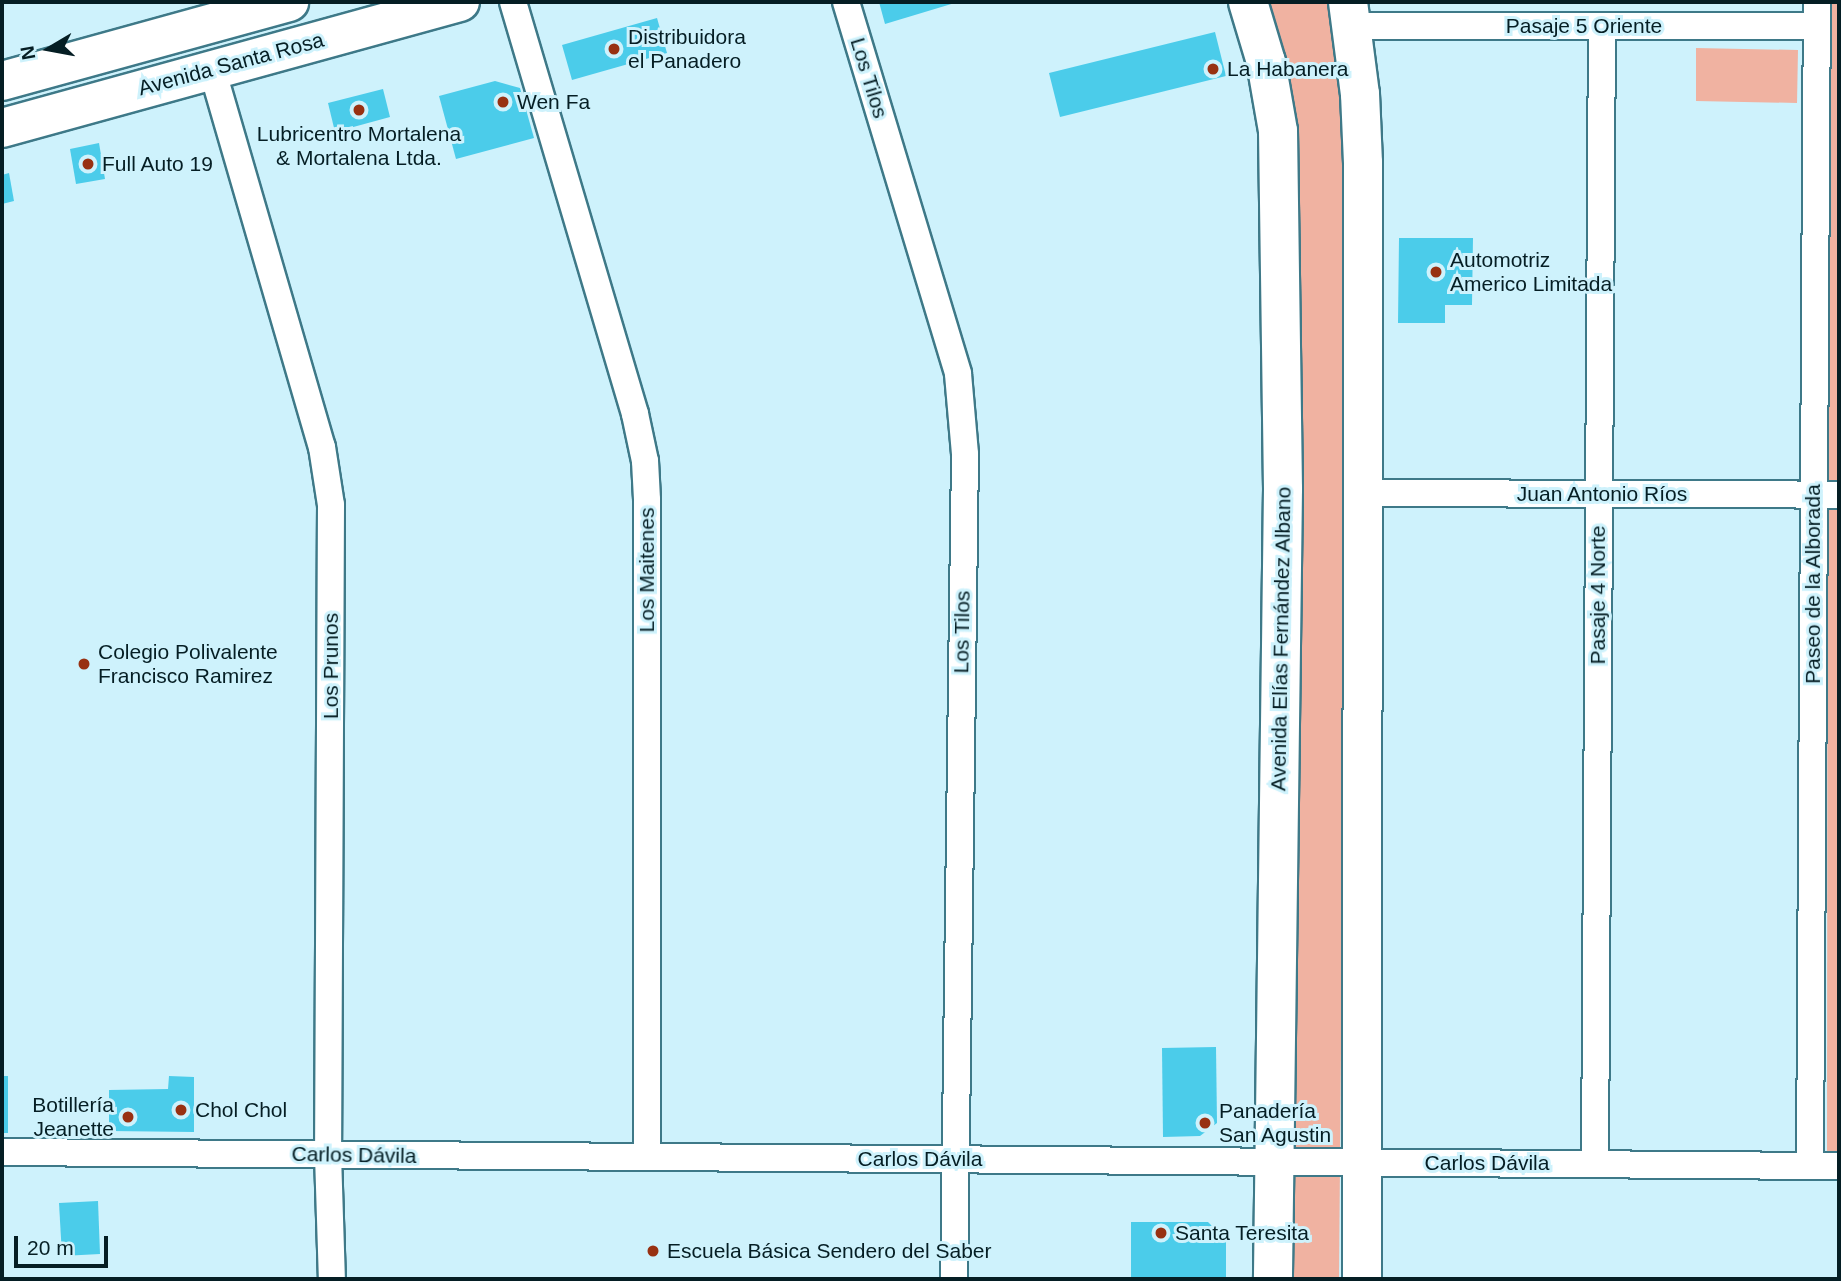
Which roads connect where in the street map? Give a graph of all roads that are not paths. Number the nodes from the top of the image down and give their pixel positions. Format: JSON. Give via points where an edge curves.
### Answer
{"nodes":[{"id":1,"x":289,"y":2,"type":"edge"},
{"id":2,"x":460,"y":2,"type":"edge"},
{"id":3,"x":513,"y":2,"type":"edge"},
{"id":4,"x":846,"y":2,"type":"edge"},
{"id":5,"x":1248,"y":2,"type":"edge"},
{"id":6,"x":1350,"y":14,"type":"edge"},
{"id":7,"x":1817,"y":14,"type":"edge"},
{"id":8,"x":1602,"y":26,"type":"junction"},
{"id":9,"x":212,"y":69,"type":"junction"},
{"id":10,"x":2,"y":81,"type":"edge"},
{"id":11,"x":2,"y":128,"type":"edge"},
{"id":12,"x":1364,"y":493,"type":"junction"},
{"id":13,"x":1599,"y":494,"type":"junction"},
{"id":14,"x":1827,"y":495,"type":"edge"},
{"id":15,"x":2,"y":1152,"type":"edge"},
{"id":16,"x":328,"y":1155,"type":"junction"},
{"id":17,"x":647,"y":1157,"type":"junction"},
{"id":18,"x":954,"y":1159,"type":"junction"},
{"id":19,"x":1274,"y":1162,"type":"junction"},
{"id":20,"x":1362,"y":1162,"type":"junction"},
{"id":21,"x":1595,"y":1164,"type":"junction"},
{"id":22,"x":1810,"y":1166,"type":"junction"},
{"id":23,"x":1839,"y":1166,"type":"edge"},
{"id":24,"x":332,"y":1279,"type":"edge"},
{"id":25,"x":954,"y":1279,"type":"edge"},
{"id":26,"x":1273,"y":1279,"type":"edge"},
{"id":27,"x":1362,"y":1279,"type":"edge"}],
"edges":[{"from":1,"to":10,"type":"main road","name":"Avenida Santa Rosa"},
{"from":2,"to":9,"type":"main road","name":"Avenida Santa Rosa"},
{"from":3,"to":17,"type":"street","name":"Los Maitenes","via":[[645,461]]},
{"from":4,"to":18,"type":"street","name":"Los Tilos","via":[[958,374],[965,454]]},
{"from":5,"to":19,"type":"main road","name":"Avenida Elías Fernández Albano","via":[[1266,62],[1278,131],[1283,489]]},
{"from":6,"to":8,"type":"street","name":"Pasaje 5 Oriente"},
{"from":6,"to":12,"type":"main road","via":[[1363,163]]},
{"from":7,"to":8,"type":"street","name":"Pasaje 5 Oriente"},
{"from":7,"to":14,"type":"street","name":"Paseo de la Alborada"},
{"from":8,"to":13,"type":"street","name":"Pasaje 4 Norte"},
{"from":9,"to":11,"type":"main road","name":"Avenida Santa Rosa"},
{"from":9,"to":16,"type":"street","name":"Los Prunos","via":[[322,447],[331,505]]},
{"from":12,"to":13,"type":"street","name":"Juan Antonio Ríos"},
{"from":12,"to":20,"type":"main road"},
{"from":13,"to":14,"type":"street","name":"Juan Antonio Ríos"},
{"from":13,"to":21,"type":"street","name":"Pasaje 4 Norte"},
{"from":14,"to":22,"type":"street","name":"Paseo de la Alborada"},
{"from":15,"to":16,"type":"street","name":"Carlos Dávila"},
{"from":16,"to":17,"type":"street","name":"Carlos Dávila"},
{"from":16,"to":24,"type":"street","name":"Los Prunos"},
{"from":17,"to":18,"type":"street","name":"Carlos Dávila"},
{"from":18,"to":19,"type":"street","name":"Carlos Dávila"},
{"from":18,"to":25,"type":"street","name":"Los Tilos"},
{"from":19,"to":20,"type":"street","name":"Carlos Dávila"},
{"from":19,"to":26,"type":"main road","name":"Avenida Elías Fernández Albano"},
{"from":20,"to":21,"type":"street","name":"Carlos Dávila"},
{"from":20,"to":27,"type":"main road"},
{"from":21,"to":22,"type":"street","name":"Carlos Dávila"},
{"from":22,"to":23,"type":"street","name":"Carlos Dávila"}]}
